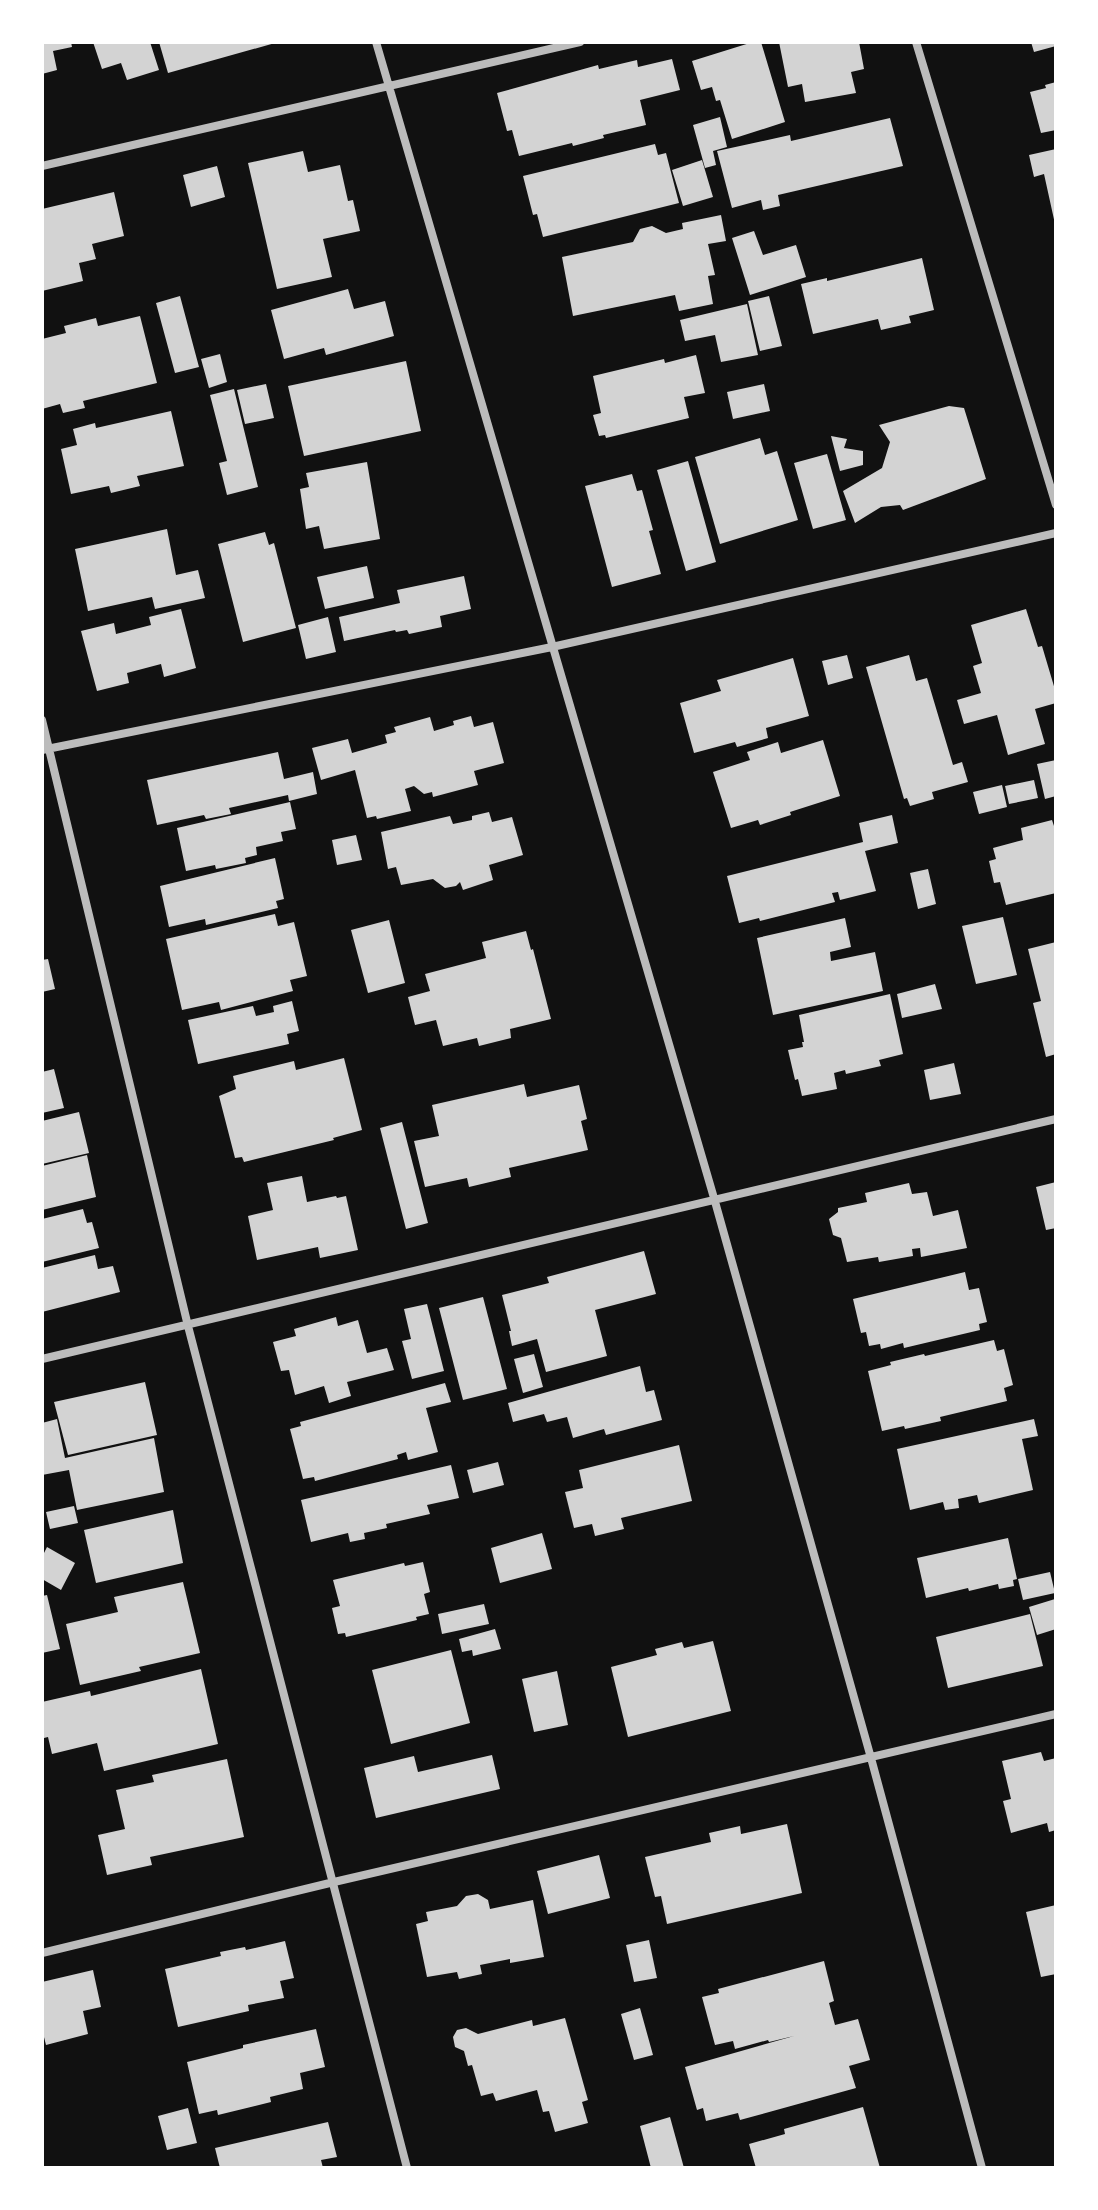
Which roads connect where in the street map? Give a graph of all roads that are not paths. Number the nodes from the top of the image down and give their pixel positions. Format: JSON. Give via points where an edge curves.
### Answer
{"nodes":[{"id":1,"x":376,"y":42,"type":"edge"},
{"id":2,"x":580,"y":42,"type":"edge"},
{"id":3,"x":916,"y":42,"type":"edge"},
{"id":4,"x":388,"y":87,"type":"junction"},
{"id":5,"x":42,"y":166,"type":"edge"},
{"id":6,"x":1056,"y":505,"type":"edge"},
{"id":7,"x":1056,"y":533,"type":"edge"},
{"id":8,"x":552,"y":647,"type":"junction"},
{"id":9,"x":42,"y":720,"type":"edge"},
{"id":10,"x":46,"y":749,"type":"edge"},
{"id":11,"x":1056,"y":1119,"type":"edge"},
{"id":12,"x":714,"y":1198,"type":"junction"},
{"id":13,"x":188,"y":1326,"type":"junction"},
{"id":14,"x":42,"y":1359,"type":"edge"},
{"id":15,"x":1056,"y":1714,"type":"edge"},
{"id":16,"x":871,"y":1758,"type":"junction"},
{"id":17,"x":334,"y":1882,"type":"junction"},
{"id":18,"x":42,"y":1953,"type":"edge"},
{"id":19,"x":407,"y":2168,"type":"edge"},
{"id":20,"x":982,"y":2168,"type":"edge"}],
"edges":[{"from":1,"to":4,"type":"street"},
{"from":2,"to":4,"type":"street"},
{"from":3,"to":6,"type":"street"},
{"from":4,"to":5,"type":"street"},
{"from":4,"to":8,"type":"street"},
{"from":7,"to":8,"type":"street"},
{"from":8,"to":10,"type":"street"},
{"from":8,"to":12,"type":"street"},
{"from":9,"to":10,"type":"street"},
{"from":10,"to":13,"type":"street"},
{"from":11,"to":12,"type":"street"},
{"from":12,"to":13,"type":"street"},
{"from":12,"to":16,"type":"street"},
{"from":13,"to":14,"type":"street"},
{"from":13,"to":17,"type":"street"},
{"from":15,"to":16,"type":"street"},
{"from":16,"to":17,"type":"street"},
{"from":16,"to":20,"type":"street"},
{"from":17,"to":18,"type":"street"},
{"from":17,"to":19,"type":"street"}]}
